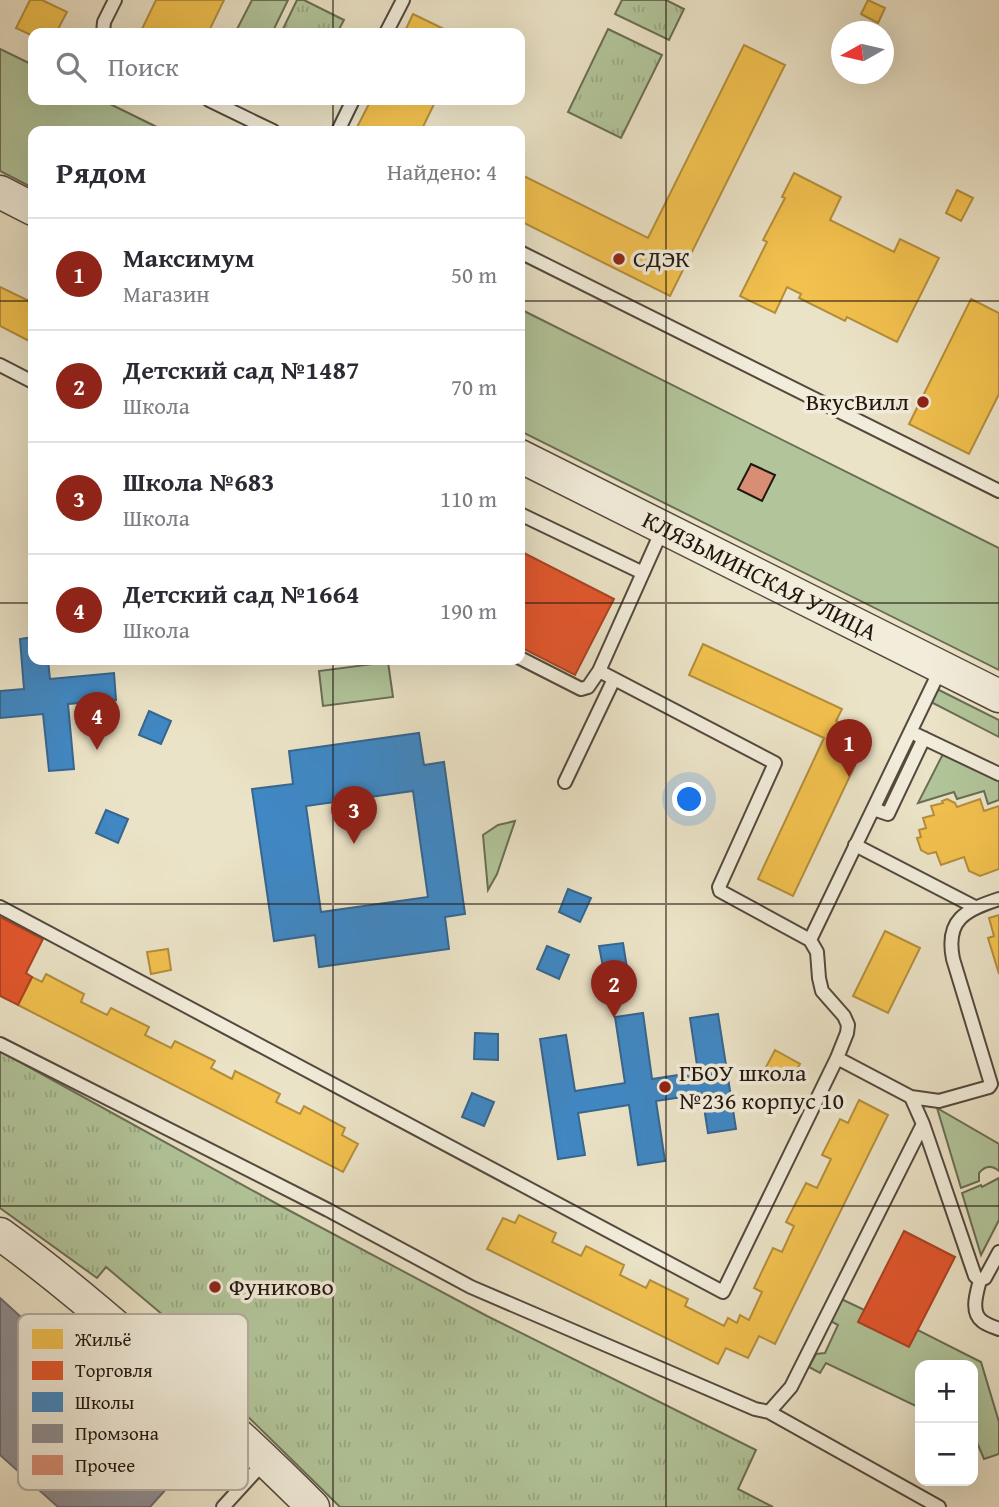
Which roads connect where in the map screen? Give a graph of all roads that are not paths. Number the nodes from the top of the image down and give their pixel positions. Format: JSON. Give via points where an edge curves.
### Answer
{"nodes":[{"id":1,"x":114,"y":0,"type":"edge"},
{"id":2,"x":403,"y":0,"type":"edge"},
{"id":3,"x":103,"y":28,"type":"edge"},
{"id":4,"x":389,"y":28,"type":"edge"},
{"id":5,"x":219,"y":105,"type":"edge"},
{"id":6,"x":351,"y":105,"type":"edge"},
{"id":7,"x":263,"y":126,"type":"edge"},
{"id":8,"x":340,"y":126,"type":"edge"},
{"id":9,"x":0,"y":192,"type":"edge"},
{"id":10,"x":28,"y":206,"type":"edge"},
{"id":11,"x":525,"y":254,"type":"edge"},
{"id":12,"x":0,"y":365,"type":"edge"},
{"id":13,"x":28,"y":379,"type":"edge"},
{"id":14,"x":525,"y":459,"type":"edge"},
{"id":15,"x":999,"y":491,"type":"edge"},
{"id":16,"x":525,"y":516,"type":"edge"},
{"id":17,"x":663,"y":528,"type":"junction"},
{"id":18,"x":643,"y":573,"type":"junction"},
{"id":19,"x":525,"y":661,"type":"edge"},
{"id":20,"x":942,"y":667,"type":"junction"},
{"id":21,"x":599,"y":671,"type":"junction"},
{"id":22,"x":614,"y":680,"type":"junction"},
{"id":23,"x":999,"y":696,"type":"edge"},
{"id":24,"x":910,"y":732,"type":"junction"},
{"id":25,"x":924,"y":738,"type":"junction"},
{"id":26,"x":999,"y":774,"type":"edge"},
{"id":27,"x":565,"y":782,"type":"dead end"},
{"id":28,"x":873,"y":808,"type":"junction"},
{"id":29,"x":855,"y":845,"type":"junction"},
{"id":30,"x":999,"y":899,"type":"edge"},
{"id":31,"x":0,"y":907,"type":"edge"},
{"id":32,"x":975,"y":907,"type":"junction"},
{"id":33,"x":810,"y":940,"type":"junction"},
{"id":34,"x":0,"y":1044,"type":"edge"},
{"id":35,"x":837,"y":1058,"type":"junction"},
{"id":36,"x":911,"y":1097,"type":"junction"},
{"id":37,"x":923,"y":1124,"type":"junction"},
{"id":38,"x":0,"y":1234,"type":"edge"},
{"id":39,"x":999,"y":1252,"type":"edge"},
{"id":40,"x":980,"y":1280,"type":"junction"},
{"id":41,"x":102,"y":1314,"type":"edge"},
{"id":42,"x":999,"y":1329,"type":"edge"},
{"id":43,"x":769,"y":1412,"type":"junction"},
{"id":44,"x":248,"y":1445,"type":"edge"},
{"id":45,"x":265,"y":1461,"type":"junction"},
{"id":46,"x":248,"y":1480,"type":"edge"},
{"id":47,"x":239,"y":1490,"type":"edge"},
{"id":48,"x":223,"y":1507,"type":"edge"},
{"id":49,"x":313,"y":1507,"type":"edge"},
{"id":50,"x":939,"y":1507,"type":"edge"}],
"edges":[{"from":1,"to":3,"type":"lane"},
{"from":2,"to":4,"type":"lane"},
{"from":5,"to":7,"type":"lane"},
{"from":6,"to":8,"type":"lane"},
{"from":9,"to":10,"type":"street"},
{"from":11,"to":15,"type":"lane"},
{"from":12,"to":13,"type":"lane"},
{"from":14,"to":17,"type":"street","name":"КЛЯЗЬМИНСКАЯ УЛИЦА"},
{"from":16,"to":18,"type":"lane"},
{"from":17,"to":18,"type":"lane"},
{"from":17,"to":20,"type":"street","name":"КЛЯЗЬМИНСКАЯ УЛИЦА"},
{"from":18,"to":21,"type":"lane"},
{"from":19,"to":21,"type":"lane","via":[[581,689],[588,687]]},
{"from":20,"to":23,"type":"street","name":"КЛЯЗЬМИНСКАЯ УЛИЦА"},
{"from":20,"to":24,"type":"lane"},
{"from":21,"to":22,"type":"lane"},
{"from":22,"to":27,"type":"lane"},
{"from":22,"to":33,"type":"lane","via":[[775,763],[719,887]]},
{"from":24,"to":25,"type":"lane"},
{"from":24,"to":28,"type":"lane"},
{"from":25,"to":26,"type":"lane"},
{"from":25,"to":28,"type":"lane","via":[[888,814]]},
{"from":28,"to":29,"type":"lane"},
{"from":29,"to":32,"type":"lane"},
{"from":29,"to":33,"type":"lane"},
{"from":30,"to":32,"type":"lane"},
{"from":31,"to":35,"type":"lane","via":[[723,1292]]},
{"from":32,"to":36,"type":"lane","via":[[957,924],[951,949],[991,1084],[939,1101]]},
{"from":33,"to":35,"type":"lane","via":[[817,952],[822,990],[848,1025]]},
{"from":34,"to":43,"type":"lane","via":[[471,1287]]},
{"from":35,"to":36,"type":"lane"},
{"from":36,"to":37,"type":"lane"},
{"from":37,"to":40,"type":"lane","via":[[972,1270]]},
{"from":37,"to":43,"type":"lane","via":[[791,1387]]},
{"from":38,"to":41,"type":"street"},
{"from":39,"to":40,"type":"lane"},
{"from":40,"to":42,"type":"lane","via":[[975,1302],[978,1316]]},
{"from":43,"to":50,"type":"lane"},
{"from":44,"to":45,"type":"street"},
{"from":45,"to":46,"type":"lane"},
{"from":45,"to":49,"type":"street"},
{"from":47,"to":48,"type":"lane"}]}
